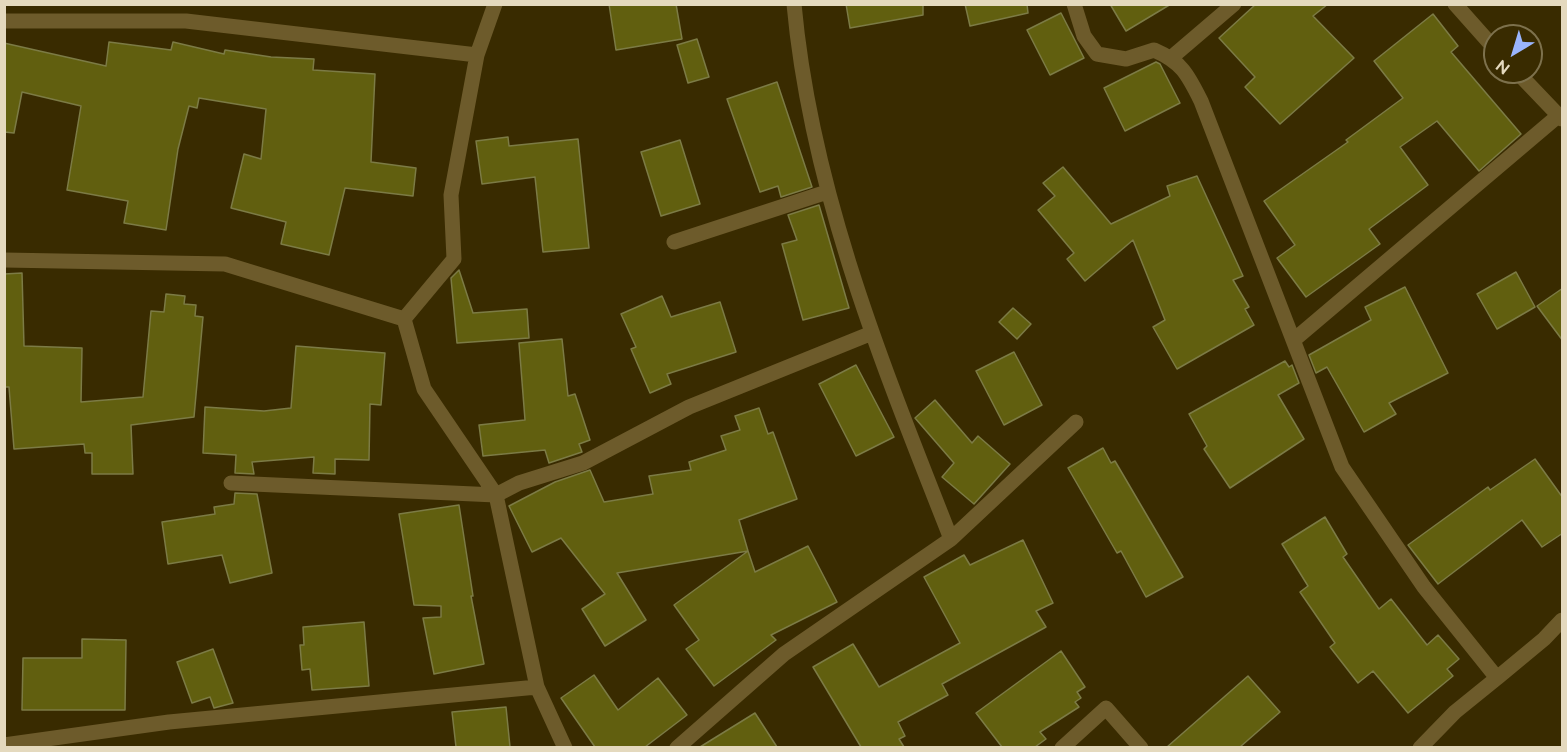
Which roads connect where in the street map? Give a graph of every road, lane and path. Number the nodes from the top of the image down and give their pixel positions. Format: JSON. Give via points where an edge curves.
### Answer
{"nodes":[{"id":1,"x":495,"y":4,"type":"edge"},
{"id":2,"x":794,"y":4,"type":"edge"},
{"id":3,"x":1074,"y":4,"type":"edge"},
{"id":4,"x":1234,"y":4,"type":"edge"},
{"id":5,"x":1455,"y":4,"type":"edge"},
{"id":6,"x":4,"y":21,"type":"edge"},
{"id":7,"x":1483,"y":36,"type":"edge"},
{"id":8,"x":477,"y":55,"type":"junction"},
{"id":9,"x":1172,"y":57,"type":"junction"},
{"id":10,"x":1528,"y":84,"type":"edge"},
{"id":11,"x":1560,"y":118,"type":"edge"},
{"id":12,"x":827,"y":192,"type":"junction"},
{"id":13,"x":674,"y":242,"type":"dead end"},
{"id":14,"x":4,"y":260,"type":"edge"},
{"id":15,"x":404,"y":319,"type":"junction"},
{"id":16,"x":872,"y":333,"type":"junction"},
{"id":17,"x":1295,"y":339,"type":"junction"},
{"id":18,"x":1076,"y":422,"type":"dead end"},
{"id":19,"x":231,"y":483,"type":"dead end"},
{"id":20,"x":496,"y":495,"type":"junction"},
{"id":21,"x":951,"y":539,"type":"junction"},
{"id":22,"x":1563,"y":620,"type":"edge"},
{"id":23,"x":1497,"y":678,"type":"junction"},
{"id":24,"x":537,"y":687,"type":"junction"},
{"id":25,"x":4,"y":745,"type":"edge"},
{"id":26,"x":565,"y":747,"type":"edge"},
{"id":27,"x":677,"y":747,"type":"edge"},
{"id":28,"x":1062,"y":747,"type":"edge"},
{"id":29,"x":1141,"y":747,"type":"edge"},
{"id":30,"x":1420,"y":747,"type":"edge"}],
"edges":[{"from":1,"to":8,"type":"street"},
{"from":2,"to":12,"type":"street","via":[[800,68]]},
{"from":3,"to":9,"type":"street","via":[[1084,36],[1097,54],[1126,59],[1154,50]]},
{"from":4,"to":9,"type":"street"},
{"from":5,"to":7,"type":"street"},
{"from":6,"to":8,"type":"street","via":[[186,21]]},
{"from":8,"to":15,"type":"street","via":[[451,195],[454,260]]},
{"from":9,"to":17,"type":"street","via":[[1186,71],[1201,101]]},
{"from":10,"to":11,"type":"street"},
{"from":11,"to":17,"type":"street"},
{"from":12,"to":13,"type":"street"},
{"from":12,"to":16,"type":"street"},
{"from":14,"to":15,"type":"street","via":[[225,264]]},
{"from":15,"to":20,"type":"street","via":[[424,389]]},
{"from":16,"to":20,"type":"street","via":[[689,408],[583,463],[519,483]]},
{"from":16,"to":21,"type":"street"},
{"from":17,"to":23,"type":"street","via":[[1342,467],[1424,587]]},
{"from":18,"to":21,"type":"street"},
{"from":19,"to":20,"type":"street"},
{"from":20,"to":24,"type":"street"},
{"from":21,"to":27,"type":"street","via":[[784,654]]},
{"from":22,"to":23,"type":"street"},
{"from":23,"to":30,"type":"street"},
{"from":24,"to":25,"type":"street","via":[[169,722]]},
{"from":24,"to":26,"type":"street"},
{"from":28,"to":29,"type":"street","via":[[1106,708]]}]}
